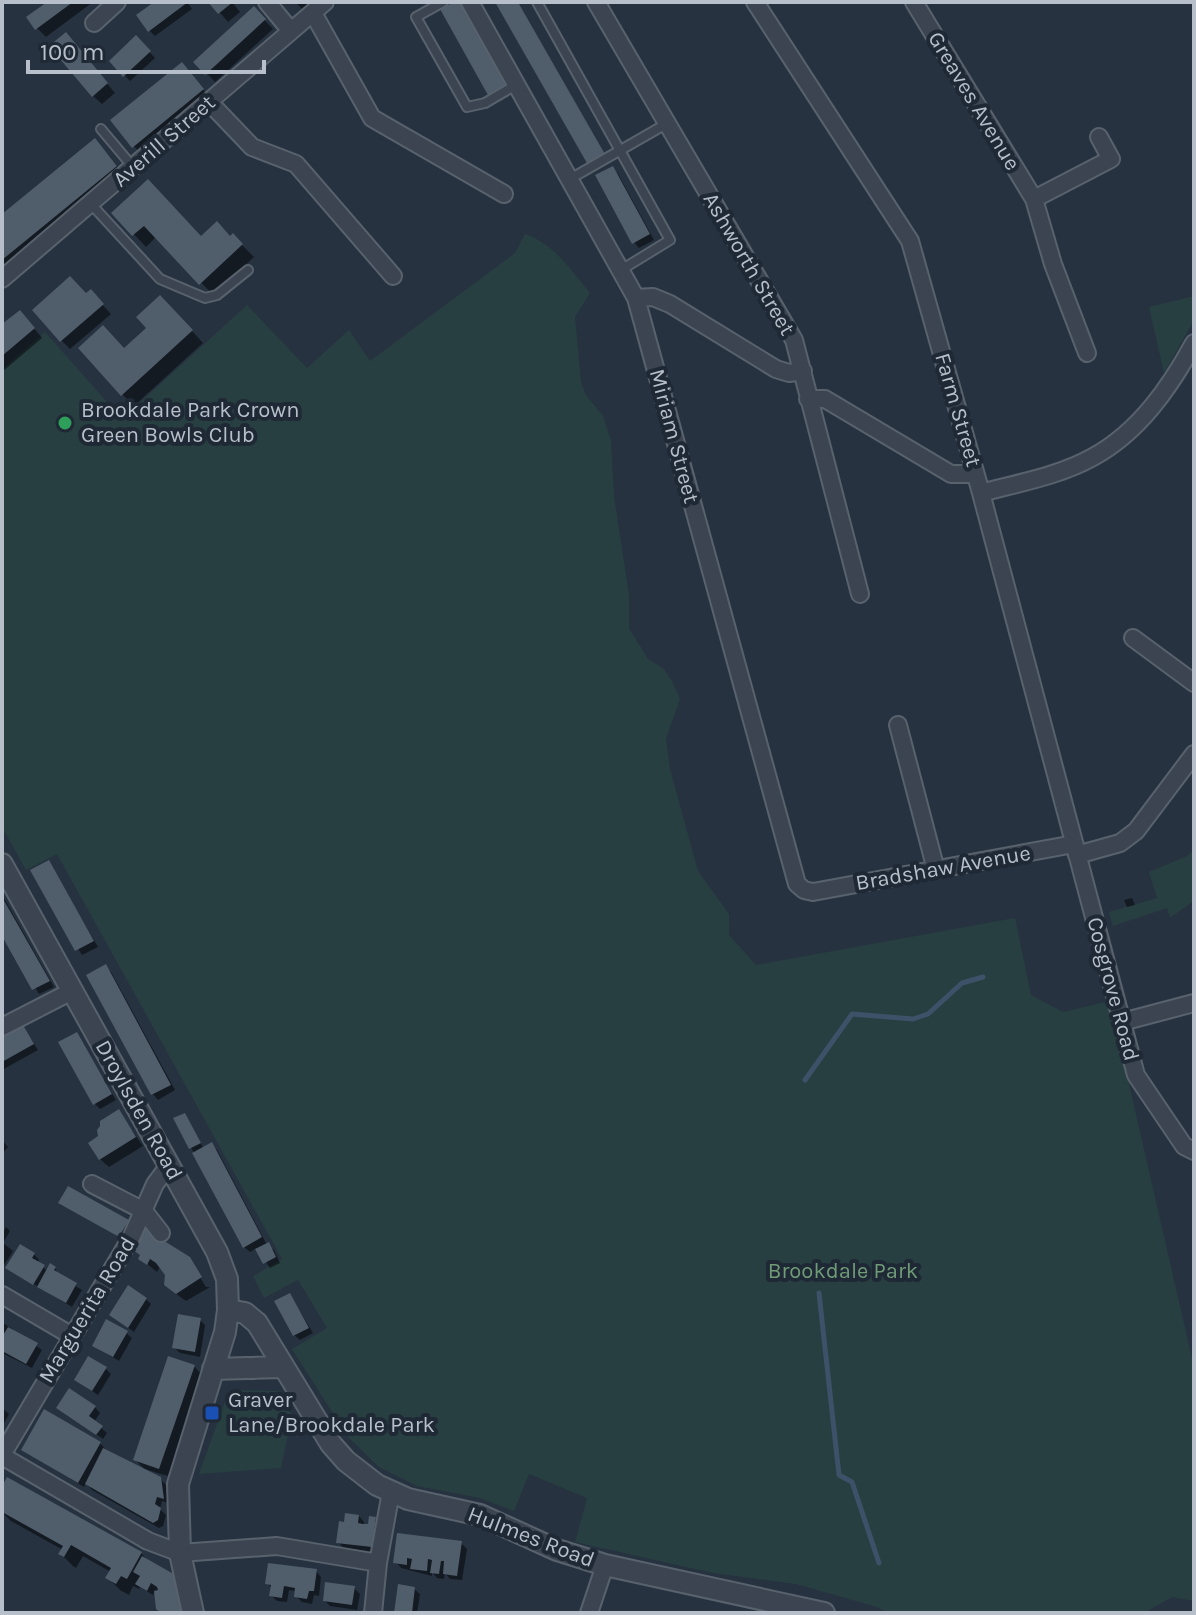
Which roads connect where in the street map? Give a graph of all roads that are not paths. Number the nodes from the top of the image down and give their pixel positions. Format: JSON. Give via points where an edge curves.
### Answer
{"nodes":[{"id":1,"x":117,"y":2,"type":"edge"},
{"id":2,"x":267,"y":2,"type":"edge"},
{"id":3,"x":443,"y":2,"type":"edge"},
{"id":4,"x":470,"y":2,"type":"edge"},
{"id":5,"x":537,"y":2,"type":"edge"},
{"id":6,"x":596,"y":2,"type":"edge"},
{"id":7,"x":755,"y":2,"type":"edge"},
{"id":8,"x":914,"y":2,"type":"edge"},
{"id":9,"x":319,"y":7,"type":"edge"},
{"id":10,"x":94,"y":23,"type":"dead end"},
{"id":11,"x":291,"y":31,"type":"junction"},
{"id":12,"x":516,"y":85,"type":"junction"},
{"id":13,"x":209,"y":102,"type":"junction"},
{"id":14,"x":666,"y":124,"type":"junction"},
{"id":15,"x":101,"y":129,"type":"dead end"},
{"id":16,"x":1099,"y":137,"type":"dead end"},
{"id":17,"x":620,"y":150,"type":"junction"},
{"id":18,"x":133,"y":167,"type":"junction"},
{"id":19,"x":570,"y":179,"type":"junction"},
{"id":20,"x":504,"y":194,"type":"dead end"},
{"id":21,"x":1034,"y":199,"type":"junction"},
{"id":22,"x":91,"y":204,"type":"junction"},
{"id":23,"x":248,"y":270,"type":"dead end"},
{"id":24,"x":621,"y":270,"type":"junction"},
{"id":25,"x":393,"y":276,"type":"dead end"},
{"id":26,"x":2,"y":279,"type":"edge"},
{"id":27,"x":636,"y":298,"type":"junction"},
{"id":28,"x":1194,"y":343,"type":"edge"},
{"id":29,"x":1087,"y":353,"type":"dead end"},
{"id":30,"x":803,"y":371,"type":"junction"},
{"id":31,"x":808,"y":399,"type":"junction"},
{"id":32,"x":975,"y":474,"type":"junction"},
{"id":33,"x":981,"y":493,"type":"junction"},
{"id":34,"x":860,"y":594,"type":"dead end"},
{"id":35,"x":1133,"y":638,"type":"dead end"},
{"id":36,"x":1194,"y":683,"type":"edge"},
{"id":37,"x":898,"y":725,"type":"dead end"},
{"id":38,"x":1194,"y":754,"type":"edge"},
{"id":39,"x":1075,"y":849,"type":"junction"},
{"id":40,"x":2,"y":864,"type":"edge"},
{"id":41,"x":936,"y":870,"type":"junction"},
{"id":42,"x":813,"y":892,"type":"joint"},
{"id":43,"x":72,"y":991,"type":"junction"},
{"id":44,"x":1194,"y":1003,"type":"edge"},
{"id":45,"x":1122,"y":1022,"type":"junction"},
{"id":46,"x":2,"y":1027,"type":"edge"},
{"id":47,"x":1194,"y":1151,"type":"edge"},
{"id":48,"x":170,"y":1164,"type":"junction"},
{"id":49,"x":92,"y":1184,"type":"dead end"},
{"id":50,"x":144,"y":1211,"type":"junction"},
{"id":51,"x":161,"y":1233,"type":"dead end"},
{"id":52,"x":2,"y":1295,"type":"edge"},
{"id":53,"x":228,"y":1310,"type":"junction"},
{"id":54,"x":72,"y":1336,"type":"junction"},
{"id":55,"x":282,"y":1367,"type":"junction"},
{"id":56,"x":213,"y":1369,"type":"junction"},
{"id":57,"x":2,"y":1456,"type":"edge"},
{"id":58,"x":391,"y":1492,"type":"junction"},
{"id":59,"x":180,"y":1553,"type":"junction"},
{"id":60,"x":378,"y":1563,"type":"junction"},
{"id":61,"x":605,"y":1565,"type":"junction"},
{"id":62,"x":193,"y":1613,"type":"edge"},
{"id":63,"x":373,"y":1613,"type":"edge"},
{"id":64,"x":589,"y":1613,"type":"edge"},
{"id":65,"x":824,"y":1613,"type":"edge"}],
"edges":[{"from":1,"to":10,"type":"street"},
{"from":2,"to":11,"type":"street"},
{"from":3,"to":12,"type":"lane","via":[[416,17],[467,107]]},
{"from":4,"to":12,"type":"street","name":"Miriam Street"},
{"from":5,"to":17,"type":"lane"},
{"from":6,"to":14,"type":"street","name":"Ashworth Street"},
{"from":7,"to":32,"type":"street","name":"Farm Street","via":[[910,241]]},
{"from":8,"to":21,"type":"street","name":"Greaves Avenue"},
{"from":9,"to":11,"type":"street","name":"Averill Street"},
{"from":9,"to":20,"type":"street","via":[[372,118]]},
{"from":11,"to":13,"type":"street","name":"Averill Street"},
{"from":12,"to":19,"type":"street","name":"Miriam Street"},
{"from":13,"to":18,"type":"street","name":"Averill Street"},
{"from":13,"to":25,"type":"street","via":[[252,147],[296,164]]},
{"from":14,"to":17,"type":"lane"},
{"from":14,"to":30,"type":"street","name":"Ashworth Street","via":[[794,340]]},
{"from":15,"to":18,"type":"lane"},
{"from":16,"to":21,"type":"street","via":[[1111,159]]},
{"from":17,"to":19,"type":"lane"},
{"from":17,"to":24,"type":"lane","via":[[670,240]]},
{"from":18,"to":22,"type":"street","name":"Averill Street"},
{"from":19,"to":24,"type":"street","name":"Miriam Street"},
{"from":21,"to":29,"type":"street","name":"Greaves Avenue"},
{"from":22,"to":23,"type":"lane","via":[[160,279],[205,298],[217,295]]},
{"from":22,"to":26,"type":"street","name":"Averill Street"},
{"from":24,"to":27,"type":"street","name":"Miriam Street"},
{"from":27,"to":30,"type":"street","via":[[670,304],[776,369]]},
{"from":27,"to":42,"type":"street","name":"Miriam Street","via":[[792,875],[804,890]]},
{"from":28,"to":33,"type":"street","via":[[1165,390],[1119,440],[1062,471]]},
{"from":30,"to":31,"type":"street","name":"Ashworth Street"},
{"from":31,"to":32,"type":"street","via":[[825,399],[951,474]]},
{"from":31,"to":34,"type":"street","name":"Ashworth Street"},
{"from":32,"to":33,"type":"street","name":"Farm Street"},
{"from":33,"to":39,"type":"street","name":"Farm Street"},
{"from":35,"to":36,"type":"street"},
{"from":37,"to":41,"type":"street"},
{"from":38,"to":39,"type":"street","name":"Bradshaw Avenue","via":[[1136,831],[1120,843]]},
{"from":39,"to":41,"type":"street","name":"Bradshaw Avenue"},
{"from":39,"to":45,"type":"street","name":"Cosgrove Road"},
{"from":40,"to":43,"type":"street","name":"Droylsden Road"},
{"from":41,"to":42,"type":"street","name":"Bradshaw Avenue"},
{"from":43,"to":46,"type":"street"},
{"from":43,"to":48,"type":"street","name":"Droylsden Road"},
{"from":44,"to":45,"type":"street"},
{"from":45,"to":47,"type":"street","name":"Cosgrove Road","via":[[1136,1075],[1184,1146]]},
{"from":48,"to":50,"type":"street","name":"Marguerita Road"},
{"from":48,"to":53,"type":"street","name":"Droylsden Road","via":[[224,1269]]},
{"from":49,"to":50,"type":"street"},
{"from":50,"to":51,"type":"street"},
{"from":50,"to":54,"type":"street","name":"Marguerita Road"},
{"from":52,"to":54,"type":"street"},
{"from":53,"to":55,"type":"street","name":"Hulmes Road","via":[[245,1313],[257,1323]]},
{"from":53,"to":56,"type":"street","name":"Droylsden Road"},
{"from":54,"to":57,"type":"street","name":"Marguerita Road"},
{"from":55,"to":56,"type":"street"},
{"from":55,"to":58,"type":"street","name":"Hulmes Road","via":[[346,1461]]},
{"from":56,"to":59,"type":"street","name":"Droylsden Road","via":[[178,1484]]},
{"from":57,"to":59,"type":"street","via":[[148,1541]]},
{"from":58,"to":60,"type":"street"},
{"from":58,"to":61,"type":"street","name":"Hulmes Road","via":[[480,1515]]},
{"from":59,"to":60,"type":"street","via":[[277,1546]]},
{"from":59,"to":62,"type":"street","name":"Droylsden Road"},
{"from":60,"to":63,"type":"street"},
{"from":61,"to":64,"type":"street"},
{"from":61,"to":65,"type":"street","name":"Hulmes Road"}]}
